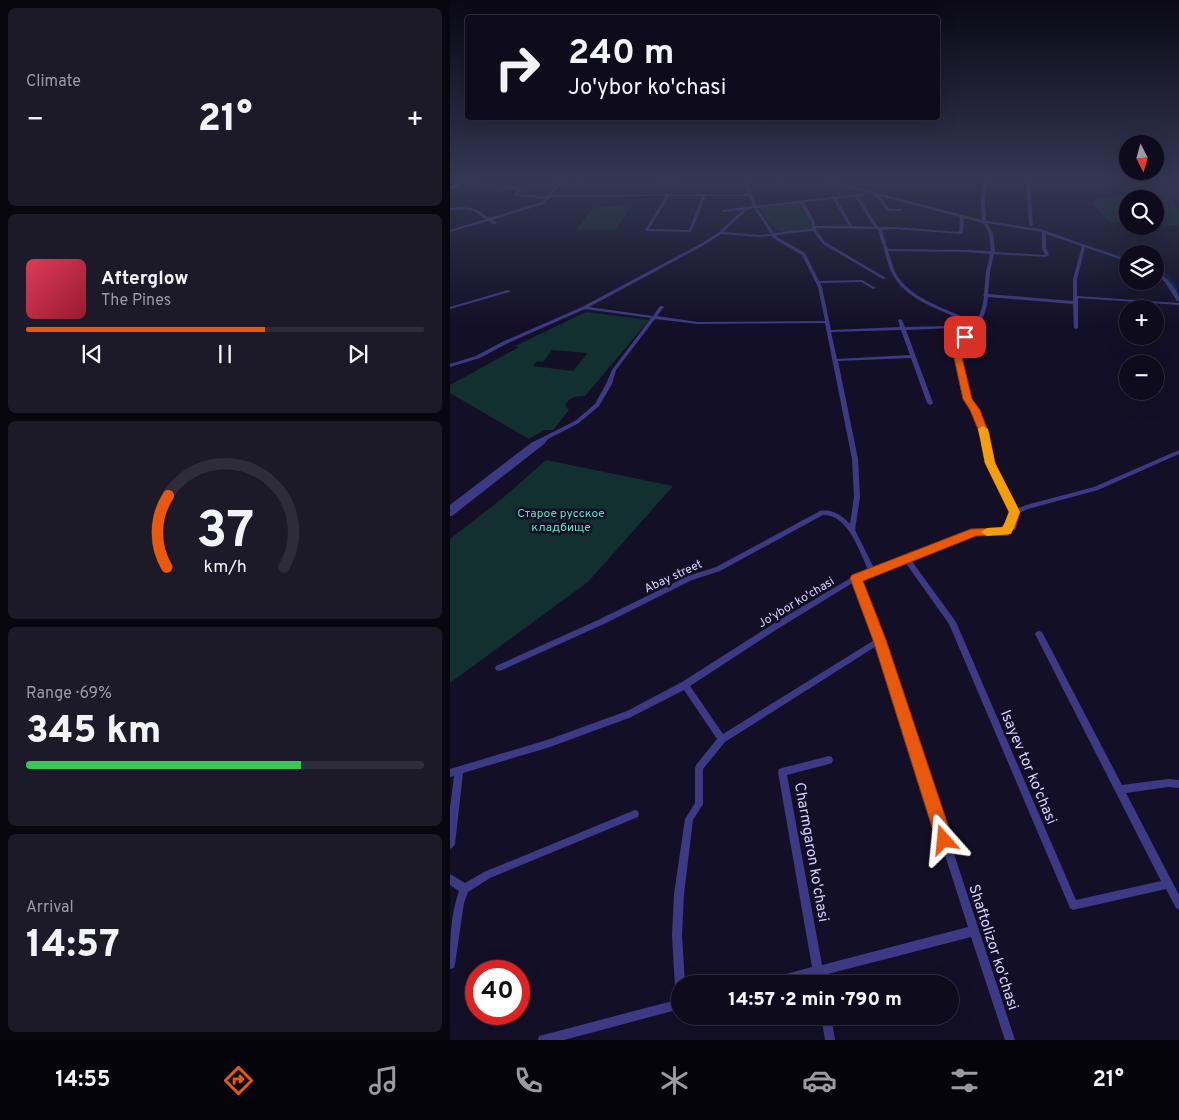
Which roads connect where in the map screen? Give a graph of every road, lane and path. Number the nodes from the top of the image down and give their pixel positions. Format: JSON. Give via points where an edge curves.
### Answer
{"nodes":[{"id":1,"x":648,"y":229,"type":"edge"},
{"id":2,"x":691,"y":229,"type":"edge"},
{"id":3,"x":725,"y":229,"type":"edge"},
{"id":4,"x":770,"y":229,"type":"edge"},
{"id":5,"x":814,"y":229,"type":"junction"},
{"id":6,"x":823,"y":229,"type":"edge"},
{"id":7,"x":886,"y":229,"type":"edge"},
{"id":8,"x":895,"y":229,"type":"junction"},
{"id":9,"x":961,"y":229,"type":"edge"},
{"id":10,"x":989,"y":229,"type":"edge"},
{"id":11,"x":1025,"y":229,"type":"edge"},
{"id":12,"x":1044,"y":232,"type":"junction"},
{"id":13,"x":720,"y":233,"type":"junction"},
{"id":14,"x":774,"y":234,"type":"junction"},
{"id":15,"x":1084,"y":245,"type":"junction"},
{"id":16,"x":885,"y":247,"type":"junction"},
{"id":17,"x":992,"y":253,"type":"junction"},
{"id":18,"x":1119,"y":258,"type":"edge"},
{"id":19,"x":884,"y":278,"type":"dead end"},
{"id":20,"x":1164,"y":278,"type":"edge"},
{"id":21,"x":819,"y":282,"type":"junction"},
{"id":22,"x":874,"y":288,"type":"dead end"},
{"id":23,"x":508,"y":291,"type":"dead end"},
{"id":24,"x":985,"y":295,"type":"junction"},
{"id":25,"x":1076,"y":297,"type":"junction"},
{"id":26,"x":1179,"y":302,"type":"edge"},
{"id":27,"x":1076,"y":303,"type":"junction"},
{"id":28,"x":662,"y":307,"type":"dead end"},
{"id":29,"x":450,"y":308,"type":"edge"},
{"id":30,"x":584,"y":308,"type":"junction"},
{"id":31,"x":655,"y":318,"type":"junction"},
{"id":32,"x":900,"y":320,"type":"dead end"},
{"id":33,"x":827,"y":322,"type":"junction"},
{"id":34,"x":975,"y":326,"type":"junction"},
{"id":35,"x":903,"y":328,"type":"junction"},
{"id":36,"x":1076,"y":328,"type":"dead end"},
{"id":37,"x":829,"y":331,"type":"junction"},
{"id":38,"x":960,"y":338,"type":"junction"},
{"id":39,"x":913,"y":356,"type":"junction"},
{"id":40,"x":836,"y":360,"type":"junction"},
{"id":41,"x":450,"y":366,"type":"edge"},
{"id":42,"x":930,"y":403,"type":"dead end"},
{"id":43,"x":546,"y":438,"type":"junction"},
{"id":44,"x":1179,"y":452,"type":"edge"},
{"id":45,"x":450,"y":508,"type":"edge"},
{"id":46,"x":1015,"y":512,"type":"junction"},
{"id":47,"x":450,"y":514,"type":"edge"},
{"id":48,"x":852,"y":530,"type":"junction"},
{"id":49,"x":906,"y":558,"type":"junction"},
{"id":50,"x":872,"y":571,"type":"junction"},
{"id":51,"x":856,"y":578,"type":"junction"},
{"id":52,"x":1039,"y":634,"type":"dead end"},
{"id":53,"x":880,"y":640,"type":"junction"},
{"id":54,"x":499,"y":668,"type":"dead end"},
{"id":55,"x":685,"y":684,"type":"junction"},
{"id":56,"x":722,"y":739,"type":"junction"},
{"id":57,"x":829,"y":760,"type":"dead end"},
{"id":58,"x":455,"y":772,"type":"edge"},
{"id":59,"x":1179,"y":784,"type":"edge"},
{"id":60,"x":1119,"y":790,"type":"junction"},
{"id":61,"x":634,"y":814,"type":"dead end"},
{"id":62,"x":450,"y":844,"type":"edge"},
{"id":63,"x":450,"y":879,"type":"edge"},
{"id":64,"x":1168,"y":884,"type":"junction"},
{"id":65,"x":465,"y":889,"type":"junction"},
{"id":66,"x":1179,"y":905,"type":"edge"},
{"id":67,"x":453,"y":919,"type":"edge"},
{"id":68,"x":974,"y":932,"type":"junction"},
{"id":69,"x":450,"y":964,"type":"edge"},
{"id":70,"x":818,"y":972,"type":"junction"},
{"id":71,"x":679,"y":975,"type":"edge"},
{"id":72,"x":805,"y":975,"type":"edge"},
{"id":73,"x":818,"y":975,"type":"edge"},
{"id":74,"x":671,"y":1006,"type":"edge"},
{"id":75,"x":828,"y":1025,"type":"edge"},
{"id":76,"x":543,"y":1040,"type":"edge"},
{"id":77,"x":830,"y":1040,"type":"edge"},
{"id":78,"x":1010,"y":1040,"type":"edge"}],
"edges":[{"from":1,"to":2,"type":"street"},
{"from":3,"to":13,"type":"street"},
{"from":4,"to":14,"type":"street"},
{"from":5,"to":6,"type":"street"},
{"from":5,"to":14,"type":"street"},
{"from":5,"to":19,"type":"street","via":[[824,243]]},
{"from":7,"to":8,"type":"street"},
{"from":8,"to":9,"type":"street","via":[[961,233]]},
{"from":8,"to":16,"type":"street","via":[[880,229]]},
{"from":10,"to":17,"type":"street"},
{"from":11,"to":12,"type":"street"},
{"from":12,"to":15,"type":"street"},
{"from":12,"to":17,"type":"street","via":[[1045,256]]},
{"from":13,"to":14,"type":"street","via":[[741,236]]},
{"from":13,"to":30,"type":"street"},
{"from":14,"to":21,"type":"street","via":[[804,254]]},
{"from":15,"to":18,"type":"street"},
{"from":15,"to":25,"type":"street","via":[[1075,279]]},
{"from":16,"to":17,"type":"street"},
{"from":16,"to":34,"type":"street","via":[[895,276],[905,287],[923,300]]},
{"from":17,"to":24,"type":"street"},
{"from":20,"to":26,"type":"street"},
{"from":21,"to":22,"type":"street","via":[[862,281]]},
{"from":21,"to":33,"type":"street"},
{"from":23,"to":29,"type":"street"},
{"from":24,"to":27,"type":"street"},
{"from":24,"to":34,"type":"street","via":[[982,315]]},
{"from":25,"to":26,"type":"street"},
{"from":25,"to":27,"type":"street"},
{"from":27,"to":36,"type":"street"},
{"from":28,"to":31,"type":"street"},
{"from":30,"to":31,"type":"street"},
{"from":30,"to":41,"type":"street","via":[[478,357]]},
{"from":31,"to":33,"type":"street","via":[[698,323]]},
{"from":31,"to":43,"type":"street","via":[[614,370],[610,384],[597,405],[577,422]]},
{"from":32,"to":35,"type":"street"},
{"from":33,"to":37,"type":"street"},
{"from":34,"to":38,"type":"street","via":[[970,334]]},
{"from":35,"to":37,"type":"street"},
{"from":35,"to":38,"type":"street","via":[[953,327]]},
{"from":35,"to":39,"type":"street"},
{"from":37,"to":40,"type":"street"},
{"from":38,"to":46,"type":"street","via":[[957,353],[968,399],[984,434],[990,463]]},
{"from":39,"to":40,"type":"street"},
{"from":39,"to":42,"type":"street"},
{"from":40,"to":48,"type":"street","via":[[855,458],[858,491]]},
{"from":43,"to":45,"type":"street","via":[[533,444]]},
{"from":43,"to":47,"type":"street"},
{"from":44,"to":46,"type":"street","via":[[1096,489]]},
{"from":46,"to":49,"type":"street","name":"Jo'ybor ko'chasi","via":[[1006,531],[975,532]]},
{"from":48,"to":50,"type":"street"},
{"from":48,"to":54,"type":"street","name":"Abay street","via":[[832,513],[822,513],[718,569],[690,578]]},
{"from":49,"to":50,"type":"street","name":"Jo'ybor ko'chasi"},
{"from":49,"to":64,"type":"street","name":"Isayev tor ko'chasi","via":[[952,622],[1073,905]]},
{"from":50,"to":51,"type":"street","name":"Jo'ybor ko'chasi"},
{"from":51,"to":53,"type":"street","name":"Shaftolizor ko'chasi"},
{"from":51,"to":55,"type":"street","name":"Jo'ybor ko'chasi"},
{"from":52,"to":60,"type":"street"},
{"from":53,"to":56,"type":"street"},
{"from":53,"to":68,"type":"street","name":"Shaftolizor ko'chasi"},
{"from":55,"to":56,"type":"street"},
{"from":55,"to":58,"type":"street","name":"Jo'ybor ko'chasi","via":[[629,714]]},
{"from":56,"to":71,"type":"street","via":[[699,768],[698,804],[689,819],[679,894]]},
{"from":57,"to":70,"type":"street","name":"Charmgaron ko'chasi","via":[[782,772]]},
{"from":58,"to":62,"type":"street"},
{"from":59,"to":60,"type":"street","via":[[1168,782]]},
{"from":60,"to":64,"type":"street"},
{"from":61,"to":65,"type":"street","via":[[487,875]]},
{"from":63,"to":65,"type":"street"},
{"from":64,"to":66,"type":"street"},
{"from":65,"to":67,"type":"street"},
{"from":67,"to":69,"type":"street"},
{"from":68,"to":70,"type":"street"},
{"from":68,"to":78,"type":"street","name":"Shaftolizor ko'chasi"},
{"from":70,"to":72,"type":"street"},
{"from":70,"to":73,"type":"street","name":"Charmgaron ko'chasi"},
{"from":74,"to":76,"type":"street"},
{"from":75,"to":77,"type":"street"}]}
